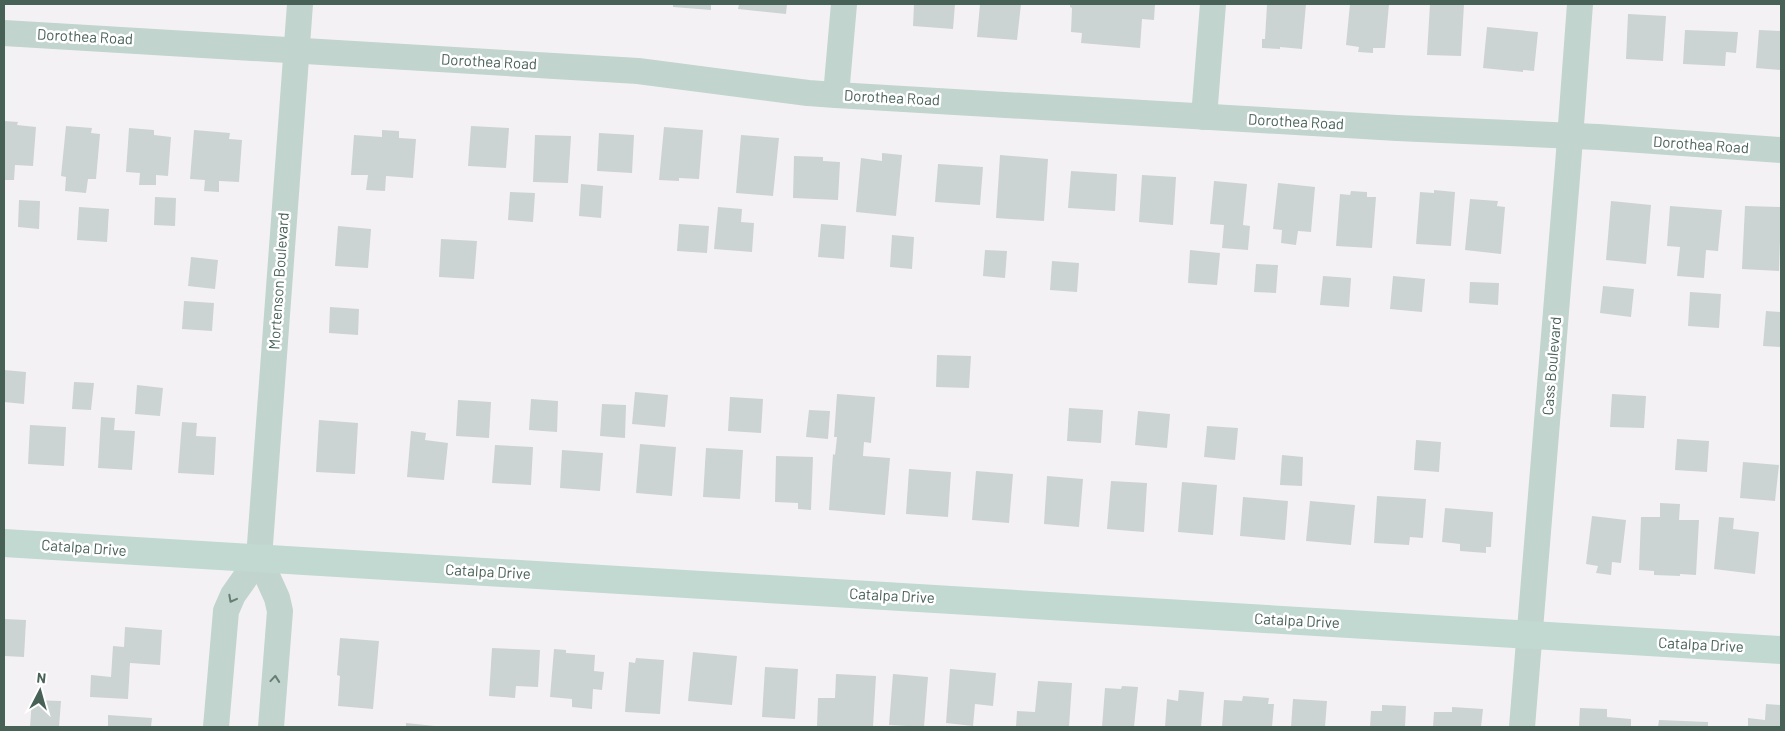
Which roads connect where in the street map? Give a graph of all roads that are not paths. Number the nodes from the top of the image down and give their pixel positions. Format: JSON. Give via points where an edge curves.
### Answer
{"nodes":[{"id":1,"x":300,"y":4,"type":"edge"},
{"id":2,"x":844,"y":4,"type":"edge"},
{"id":3,"x":1213,"y":4,"type":"edge"},
{"id":4,"x":1580,"y":4,"type":"edge"},
{"id":5,"x":4,"y":32,"type":"edge"},
{"id":6,"x":296,"y":50,"type":"junction"},
{"id":7,"x":836,"y":95,"type":"junction"},
{"id":8,"x":1204,"y":117,"type":"junction"},
{"id":9,"x":1570,"y":137,"type":"junction"},
{"id":10,"x":1781,"y":150,"type":"edge"},
{"id":11,"x":4,"y":543,"type":"edge"},
{"id":12,"x":259,"y":558,"type":"junction"},
{"id":13,"x":1530,"y":635,"type":"junction"},
{"id":14,"x":1781,"y":650,"type":"edge"},
{"id":15,"x":216,"y":727,"type":"edge"},
{"id":16,"x":271,"y":727,"type":"edge"},
{"id":17,"x":1522,"y":727,"type":"edge"}],
"edges":[{"from":1,"to":6,"type":"street","name":"Mortenson Boulevard"},
{"from":2,"to":7,"type":"street"},
{"from":3,"to":8,"type":"street"},
{"from":4,"to":9,"type":"street","name":"Cass Boulevard"},
{"from":5,"to":6,"type":"street","name":"Dorothea Road"},
{"from":6,"to":7,"type":"street","name":"Dorothea Road","via":[[638,71]]},
{"from":6,"to":12,"type":"street","name":"Mortenson Boulevard"},
{"from":7,"to":8,"type":"street","name":"Dorothea Road"},
{"from":8,"to":9,"type":"street","name":"Dorothea Road"},
{"from":9,"to":10,"type":"street","name":"Dorothea Road"},
{"from":9,"to":13,"type":"street","name":"Cass Boulevard"},
{"from":11,"to":12,"type":"street","name":"Catalpa Drive"},
{"from":12,"to":13,"type":"street","name":"Catalpa Drive"},
{"from":12,"to":15,"type":"street","one_way":true,"via":[[233,595],[226,612]]},
{"from":16,"to":12,"type":"street","name":"Mortenson Boulevard","one_way":true,"via":[[280,611]]},
{"from":13,"to":14,"type":"street","name":"Catalpa Drive"},
{"from":13,"to":17,"type":"street","name":"Cass Boulevard"}]}
